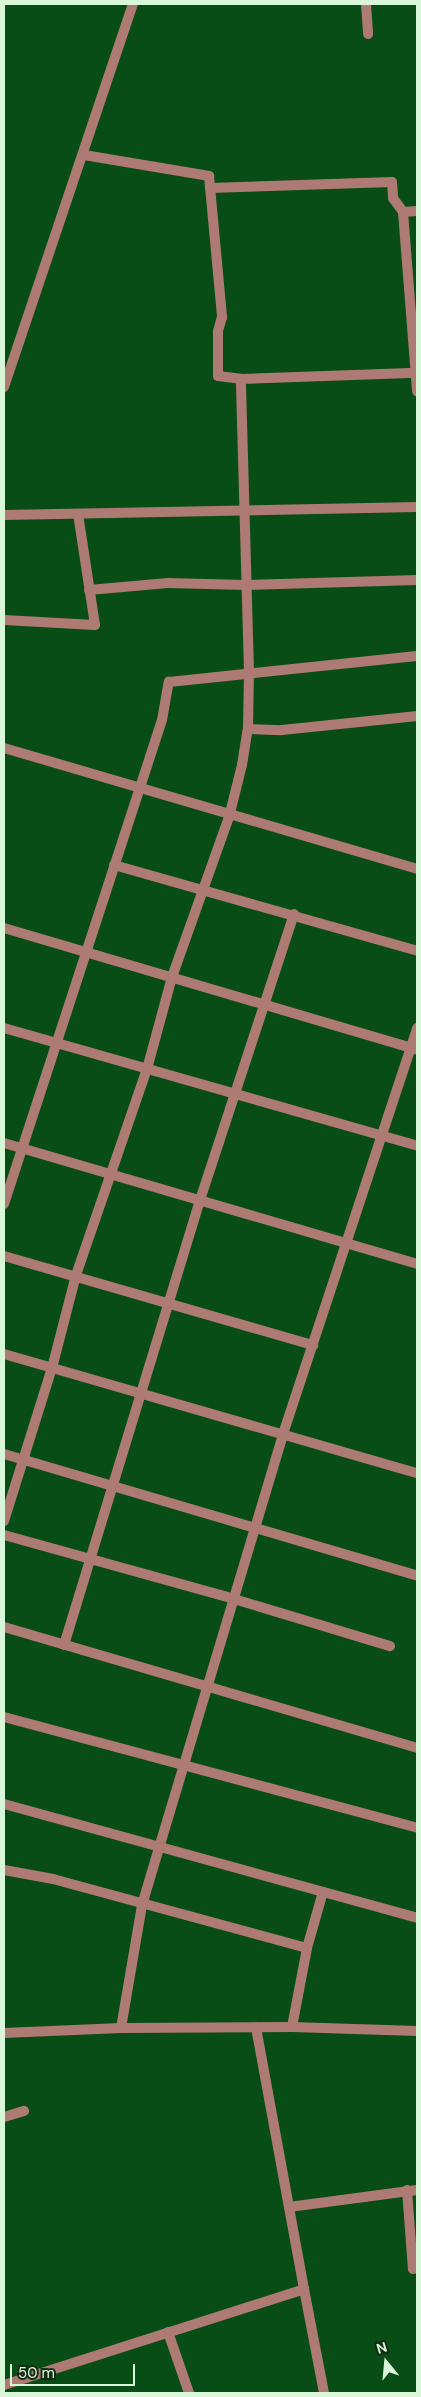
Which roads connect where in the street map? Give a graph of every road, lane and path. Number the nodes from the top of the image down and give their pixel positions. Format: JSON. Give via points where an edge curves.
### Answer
{"nodes":[{"id":1,"x":133,"y":4,"type":"edge"},
{"id":2,"x":366,"y":4,"type":"edge"},
{"id":3,"x":368,"y":34,"type":"dead end"},
{"id":4,"x":84,"y":156,"type":"junction"},
{"id":5,"x":210,"y":188,"type":"junction"},
{"id":6,"x":417,"y":211,"type":"edge"},
{"id":7,"x":403,"y":212,"type":"junction"},
{"id":8,"x":416,"y":373,"type":"edge"},
{"id":9,"x":242,"y":379,"type":"junction"},
{"id":10,"x":4,"y":387,"type":"edge"},
{"id":11,"x":417,"y":391,"type":"edge"},
{"id":12,"x":417,"y":507,"type":"edge"},
{"id":13,"x":242,"y":511,"type":"junction"},
{"id":14,"x":78,"y":514,"type":"junction"},
{"id":15,"x":4,"y":515,"type":"edge"},
{"id":16,"x":417,"y":580,"type":"edge"},
{"id":17,"x":246,"y":585,"type":"junction"},
{"id":18,"x":89,"y":590,"type":"junction"},
{"id":19,"x":4,"y":620,"type":"edge"},
{"id":20,"x":417,"y":656,"type":"edge"},
{"id":21,"x":249,"y":672,"type":"junction"},
{"id":22,"x":417,"y":716,"type":"edge"},
{"id":23,"x":248,"y":728,"type":"junction"},
{"id":24,"x":4,"y":748,"type":"edge"},
{"id":25,"x":139,"y":790,"type":"junction"},
{"id":26,"x":229,"y":817,"type":"junction"},
{"id":27,"x":114,"y":865,"type":"junction"},
{"id":28,"x":417,"y":869,"type":"edge"},
{"id":29,"x":203,"y":890,"type":"junction"},
{"id":30,"x":294,"y":914,"type":"junction"},
{"id":31,"x":4,"y":928,"type":"edge"},
{"id":32,"x":417,"y":951,"type":"edge"},
{"id":33,"x":84,"y":952,"type":"junction"},
{"id":34,"x":172,"y":977,"type":"junction"},
{"id":35,"x":266,"y":1005,"type":"junction"},
{"id":36,"x":4,"y":1028,"type":"edge"},
{"id":37,"x":417,"y":1028,"type":"edge"},
{"id":38,"x":55,"y":1043,"type":"junction"},
{"id":39,"x":414,"y":1048,"type":"edge"},
{"id":40,"x":148,"y":1069,"type":"junction"},
{"id":41,"x":235,"y":1092,"type":"junction"},
{"id":42,"x":382,"y":1136,"type":"junction"},
{"id":43,"x":4,"y":1143,"type":"edge"},
{"id":44,"x":417,"y":1146,"type":"edge"},
{"id":45,"x":20,"y":1148,"type":"junction"},
{"id":46,"x":110,"y":1174,"type":"junction"},
{"id":47,"x":200,"y":1200,"type":"junction"},
{"id":48,"x":4,"y":1204,"type":"edge"},
{"id":49,"x":348,"y":1243,"type":"junction"},
{"id":50,"x":4,"y":1256,"type":"edge"},
{"id":51,"x":417,"y":1264,"type":"edge"},
{"id":52,"x":76,"y":1275,"type":"junction"},
{"id":53,"x":169,"y":1303,"type":"junction"},
{"id":54,"x":313,"y":1345,"type":"junction"},
{"id":55,"x":4,"y":1354,"type":"edge"},
{"id":56,"x":52,"y":1368,"type":"junction"},
{"id":57,"x":140,"y":1395,"type":"junction"},
{"id":58,"x":282,"y":1434,"type":"junction"},
{"id":59,"x":4,"y":1454,"type":"edge"},
{"id":60,"x":23,"y":1459,"type":"junction"},
{"id":61,"x":417,"y":1473,"type":"edge"},
{"id":62,"x":112,"y":1485,"type":"junction"},
{"id":63,"x":4,"y":1521,"type":"edge"},
{"id":64,"x":255,"y":1527,"type":"junction"},
{"id":65,"x":4,"y":1535,"type":"edge"},
{"id":66,"x":90,"y":1560,"type":"junction"},
{"id":67,"x":416,"y":1575,"type":"dead end"},
{"id":68,"x":234,"y":1599,"type":"junction"},
{"id":69,"x":4,"y":1627,"type":"edge"},
{"id":70,"x":64,"y":1645,"type":"junction"},
{"id":71,"x":390,"y":1646,"type":"dead end"},
{"id":72,"x":208,"y":1688,"type":"junction"},
{"id":73,"x":4,"y":1717,"type":"edge"},
{"id":74,"x":417,"y":1748,"type":"edge"},
{"id":75,"x":183,"y":1768,"type":"junction"},
{"id":76,"x":4,"y":1804,"type":"edge"},
{"id":77,"x":417,"y":1828,"type":"edge"},
{"id":78,"x":159,"y":1848,"type":"junction"},
{"id":79,"x":4,"y":1870,"type":"edge"},
{"id":80,"x":323,"y":1892,"type":"junction"},
{"id":81,"x":142,"y":1905,"type":"junction"},
{"id":82,"x":417,"y":1918,"type":"edge"},
{"id":83,"x":307,"y":1948,"type":"junction"},
{"id":84,"x":256,"y":2027,"type":"junction"},
{"id":85,"x":292,"y":2027,"type":"junction"},
{"id":86,"x":121,"y":2028,"type":"junction"},
{"id":87,"x":417,"y":2031,"type":"edge"},
{"id":88,"x":4,"y":2033,"type":"edge"},
{"id":89,"x":24,"y":2111,"type":"dead end"},
{"id":90,"x":4,"y":2116,"type":"edge"},
{"id":91,"x":412,"y":2190,"type":"edge"},
{"id":92,"x":288,"y":2207,"type":"junction"},
{"id":93,"x":417,"y":2268,"type":"edge"},
{"id":94,"x":304,"y":2289,"type":"junction"},
{"id":95,"x":168,"y":2332,"type":"junction"},
{"id":96,"x":4,"y":2385,"type":"edge"},
{"id":97,"x":189,"y":2393,"type":"edge"},
{"id":98,"x":324,"y":2393,"type":"edge"}],
"edges":[{"from":1,"to":4,"type":"street"},
{"from":2,"to":3,"type":"street"},
{"from":4,"to":5,"type":"street","via":[[209,176]]},
{"from":4,"to":10,"type":"street"},
{"from":5,"to":7,"type":"street","via":[[392,182],[393,198]]},
{"from":5,"to":9,"type":"street","via":[[222,317],[218,331],[218,376]]},
{"from":6,"to":7,"type":"street"},
{"from":7,"to":8,"type":"street"},
{"from":8,"to":9,"type":"street"},
{"from":8,"to":11,"type":"street"},
{"from":9,"to":13,"type":"street"},
{"from":12,"to":13,"type":"street"},
{"from":13,"to":14,"type":"street"},
{"from":13,"to":17,"type":"street"},
{"from":14,"to":15,"type":"street"},
{"from":14,"to":18,"type":"street"},
{"from":16,"to":17,"type":"street"},
{"from":17,"to":18,"type":"street","via":[[168,583]]},
{"from":17,"to":21,"type":"street"},
{"from":18,"to":19,"type":"street","via":[[95,625]]},
{"from":20,"to":21,"type":"street"},
{"from":21,"to":23,"type":"street"},
{"from":21,"to":25,"type":"street","via":[[170,682],[162,720]]},
{"from":22,"to":23,"type":"street","via":[[282,730]]},
{"from":23,"to":26,"type":"street"},
{"from":24,"to":25,"type":"street"},
{"from":25,"to":26,"type":"street"},
{"from":25,"to":27,"type":"street"},
{"from":26,"to":28,"type":"street"},
{"from":26,"to":29,"type":"street"},
{"from":27,"to":29,"type":"street"},
{"from":27,"to":33,"type":"street"},
{"from":29,"to":30,"type":"street"},
{"from":29,"to":34,"type":"street"},
{"from":30,"to":32,"type":"street"},
{"from":30,"to":35,"type":"street"},
{"from":31,"to":33,"type":"street"},
{"from":33,"to":34,"type":"street"},
{"from":33,"to":38,"type":"street"},
{"from":34,"to":35,"type":"street"},
{"from":34,"to":40,"type":"street"},
{"from":35,"to":39,"type":"street"},
{"from":35,"to":41,"type":"street"},
{"from":36,"to":38,"type":"street"},
{"from":37,"to":39,"type":"street"},
{"from":38,"to":40,"type":"street"},
{"from":38,"to":45,"type":"street"},
{"from":39,"to":42,"type":"street"},
{"from":40,"to":41,"type":"street"},
{"from":40,"to":46,"type":"street"},
{"from":41,"to":42,"type":"street"},
{"from":41,"to":47,"type":"street"},
{"from":42,"to":44,"type":"street"},
{"from":42,"to":49,"type":"street"},
{"from":43,"to":45,"type":"street"},
{"from":45,"to":46,"type":"street"},
{"from":45,"to":48,"type":"street"},
{"from":46,"to":47,"type":"street"},
{"from":46,"to":52,"type":"street"},
{"from":47,"to":49,"type":"street"},
{"from":47,"to":53,"type":"street"},
{"from":49,"to":51,"type":"street"},
{"from":49,"to":54,"type":"street"},
{"from":50,"to":52,"type":"street"},
{"from":52,"to":53,"type":"street"},
{"from":52,"to":56,"type":"street"},
{"from":53,"to":54,"type":"street"},
{"from":53,"to":57,"type":"street"},
{"from":54,"to":58,"type":"street"},
{"from":55,"to":56,"type":"street"},
{"from":56,"to":57,"type":"street"},
{"from":56,"to":60,"type":"street"},
{"from":57,"to":58,"type":"street"},
{"from":57,"to":62,"type":"street"},
{"from":58,"to":61,"type":"street"},
{"from":58,"to":64,"type":"street"},
{"from":59,"to":60,"type":"street"},
{"from":60,"to":62,"type":"street"},
{"from":60,"to":63,"type":"street"},
{"from":62,"to":64,"type":"street"},
{"from":62,"to":66,"type":"street"},
{"from":64,"to":67,"type":"street"},
{"from":64,"to":68,"type":"street"},
{"from":65,"to":66,"type":"street"},
{"from":66,"to":68,"type":"street"},
{"from":66,"to":70,"type":"street"},
{"from":68,"to":71,"type":"street"},
{"from":68,"to":72,"type":"street"},
{"from":69,"to":70,"type":"street"},
{"from":70,"to":72,"type":"street"},
{"from":72,"to":74,"type":"street"},
{"from":72,"to":75,"type":"street"},
{"from":73,"to":75,"type":"street"},
{"from":75,"to":77,"type":"street"},
{"from":75,"to":78,"type":"street"},
{"from":76,"to":78,"type":"street"},
{"from":78,"to":80,"type":"street"},
{"from":78,"to":81,"type":"street"},
{"from":79,"to":81,"type":"street","via":[[53,1879]]},
{"from":80,"to":82,"type":"street"},
{"from":80,"to":83,"type":"street"},
{"from":81,"to":83,"type":"street"},
{"from":81,"to":86,"type":"street"},
{"from":83,"to":85,"type":"street"},
{"from":84,"to":85,"type":"street"},
{"from":84,"to":86,"type":"street"},
{"from":84,"to":92,"type":"street"},
{"from":85,"to":87,"type":"street"},
{"from":86,"to":88,"type":"street"},
{"from":89,"to":90,"type":"street"},
{"from":91,"to":92,"type":"street"},
{"from":91,"to":93,"type":"street","via":[[413,2269]]},
{"from":92,"to":94,"type":"street"},
{"from":94,"to":95,"type":"street"},
{"from":94,"to":98,"type":"street"},
{"from":95,"to":96,"type":"street"},
{"from":95,"to":97,"type":"street"}]}
